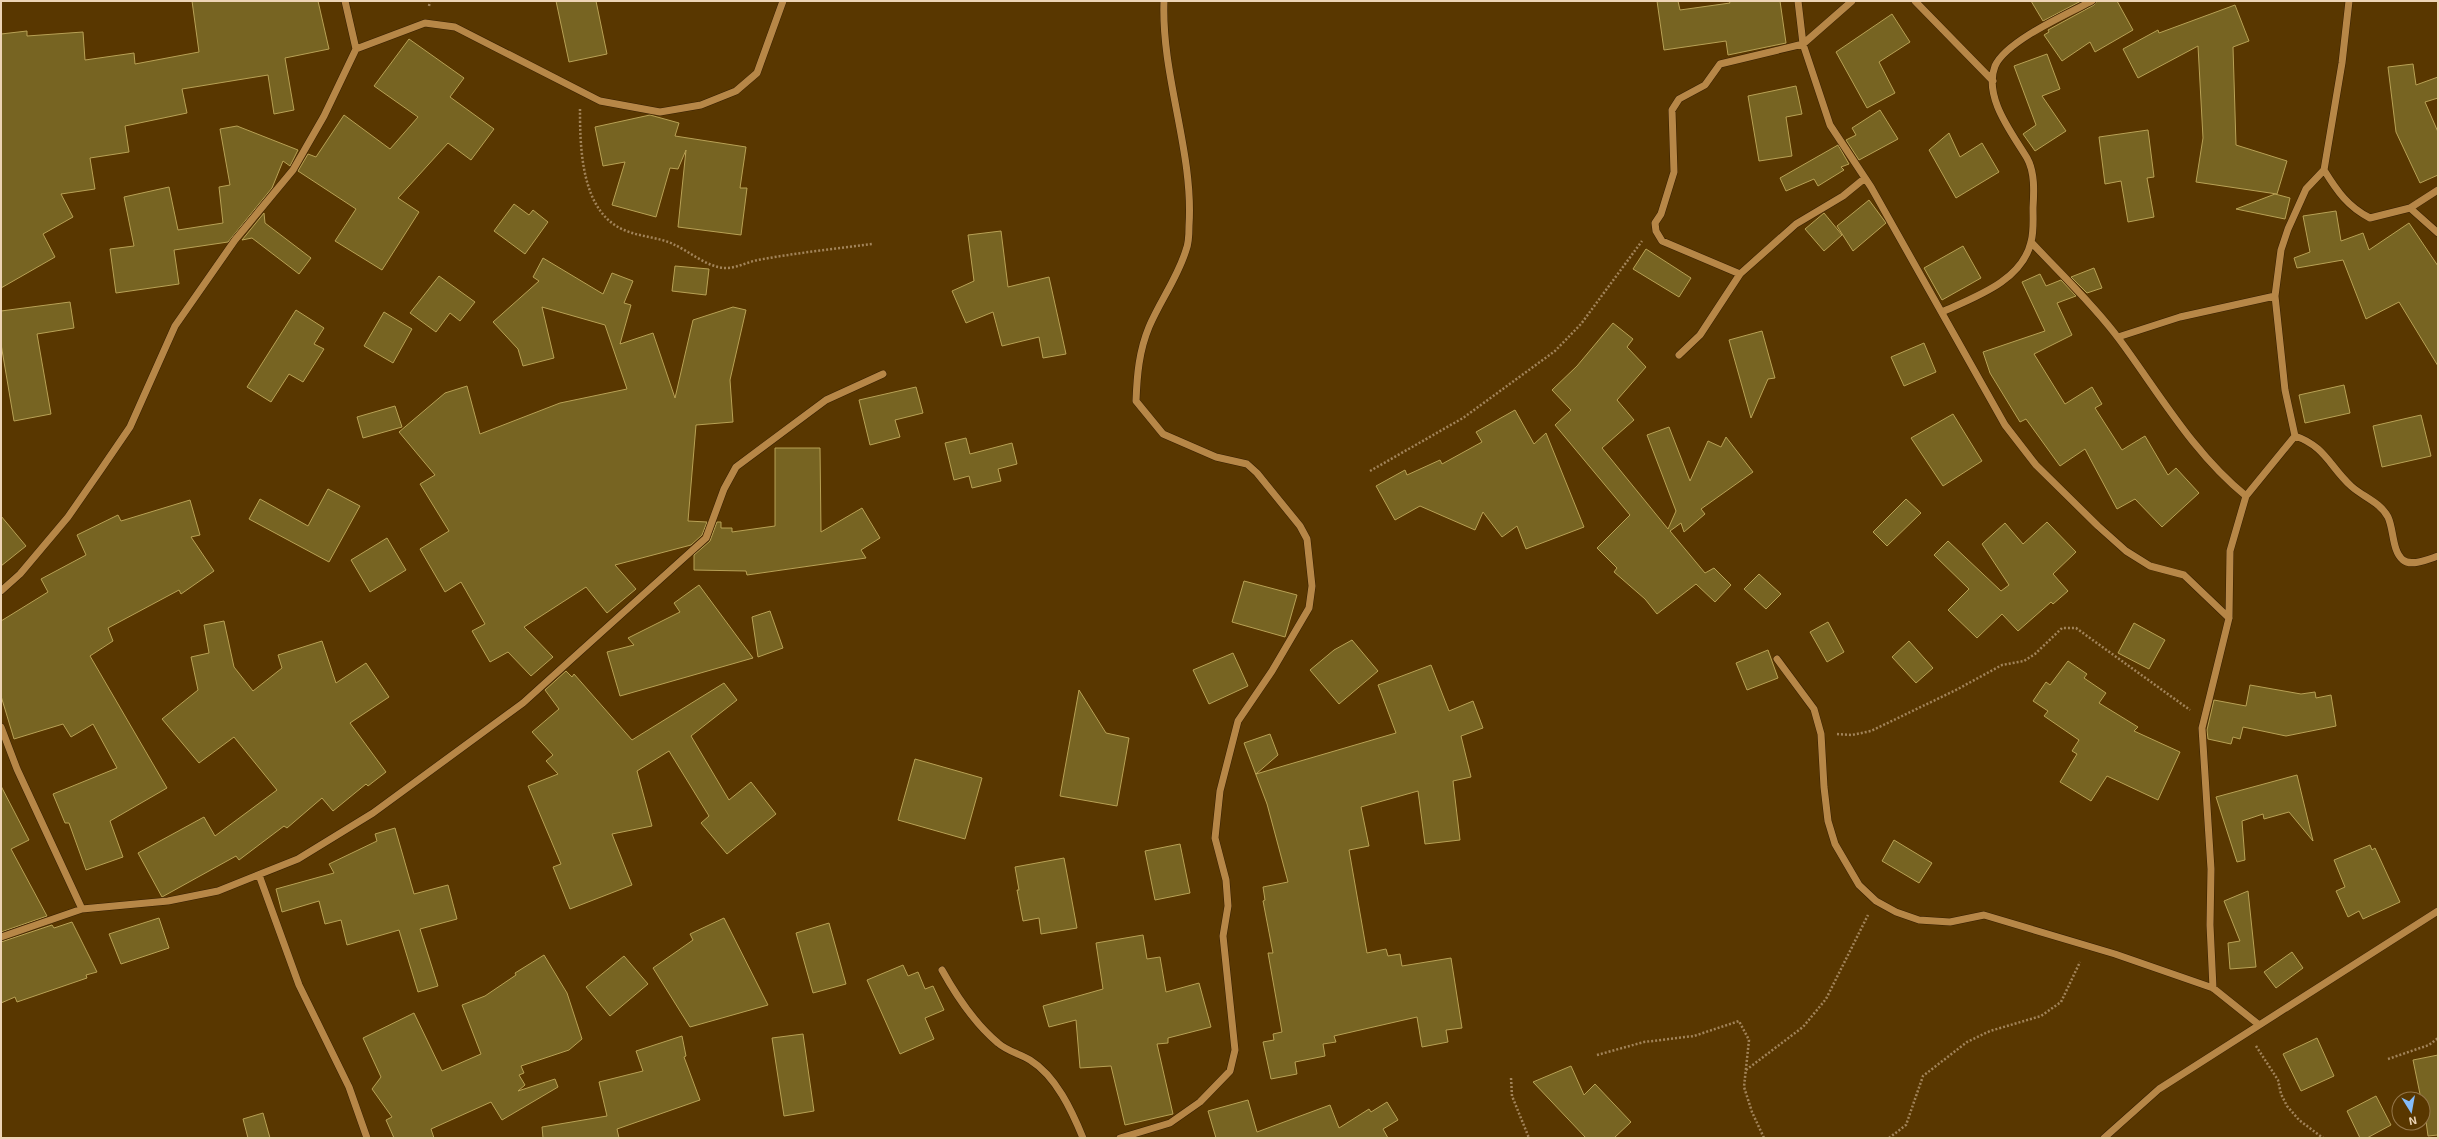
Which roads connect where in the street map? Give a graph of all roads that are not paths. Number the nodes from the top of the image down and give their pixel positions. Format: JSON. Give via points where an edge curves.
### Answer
{"nodes":[{"id":1,"x":345,"y":1,"type":"edge"},
{"id":2,"x":783,"y":1,"type":"edge"},
{"id":3,"x":1164,"y":1,"type":"edge"},
{"id":4,"x":1798,"y":1,"type":"edge"},
{"id":5,"x":1852,"y":1,"type":"edge"},
{"id":6,"x":1915,"y":1,"type":"edge"},
{"id":7,"x":2092,"y":1,"type":"edge"},
{"id":8,"x":2349,"y":1,"type":"edge"},
{"id":9,"x":1803,"y":44,"type":"junction"},
{"id":10,"x":356,"y":50,"type":"junction"},
{"id":11,"x":1993,"y":81,"type":"junction"},
{"id":12,"x":2324,"y":170,"type":"junction"},
{"id":13,"x":1865,"y":178,"type":"junction"},
{"id":14,"x":2438,"y":190,"type":"edge"},
{"id":15,"x":2410,"y":208,"type":"junction"},
{"id":16,"x":2438,"y":233,"type":"edge"},
{"id":17,"x":2031,"y":242,"type":"junction"},
{"id":18,"x":1740,"y":274,"type":"junction"},
{"id":19,"x":2275,"y":296,"type":"junction"},
{"id":20,"x":1942,"y":312,"type":"junction"},
{"id":21,"x":2118,"y":337,"type":"junction"},
{"id":22,"x":1679,"y":355,"type":"dead end"},
{"id":23,"x":883,"y":374,"type":"dead end"},
{"id":24,"x":2295,"y":436,"type":"junction"},
{"id":25,"x":2246,"y":496,"type":"junction"},
{"id":26,"x":2438,"y":556,"type":"edge"},
{"id":27,"x":1,"y":591,"type":"edge"},
{"id":28,"x":2229,"y":618,"type":"junction"},
{"id":29,"x":1778,"y":659,"type":"dead end"},
{"id":30,"x":1,"y":728,"type":"edge"},
{"id":31,"x":259,"y":875,"type":"junction"},
{"id":32,"x":82,"y":909,"type":"junction"},
{"id":33,"x":2438,"y":911,"type":"edge"},
{"id":34,"x":1,"y":937,"type":"edge"},
{"id":35,"x":942,"y":970,"type":"dead end"},
{"id":36,"x":2213,"y":988,"type":"junction"},
{"id":37,"x":2258,"y":1024,"type":"junction"},
{"id":38,"x":367,"y":1138,"type":"edge"},
{"id":39,"x":1083,"y":1138,"type":"edge"},
{"id":40,"x":1120,"y":1138,"type":"edge"},
{"id":41,"x":2104,"y":1138,"type":"edge"}],
"edges":[{"from":1,"to":10,"type":"street"},
{"from":2,"to":10,"type":"street","via":[[757,73],[736,91],[720,99],[660,112],[600,101],[580,93],[455,27],[425,22]]},
{"from":3,"to":40,"type":"street","via":[[1163,24],[1173,101],[1183,152],[1189,224],[1187,250],[1149,327],[1138,366],[1136,401],[1163,434],[1216,457],[1247,464],[1257,473],[1300,526],[1307,539],[1312,586],[1309,608],[1272,671],[1238,721],[1220,791],[1215,838],[1226,880],[1228,906],[1223,936],[1235,1050],[1230,1071],[1200,1102],[1170,1123]]},
{"from":4,"to":9,"type":"street"},
{"from":5,"to":9,"type":"street"},
{"from":6,"to":11,"type":"street"},
{"from":7,"to":11,"type":"street","via":[[2008,49],[1996,66]]},
{"from":8,"to":12,"type":"street","via":[[2342,63]]},
{"from":9,"to":13,"type":"street","via":[[1830,125]]},
{"from":9,"to":18,"type":"street","via":[[1720,64],[1705,85],[1679,99],[1672,110],[1674,172],[1661,214],[1655,223],[1656,231],[1662,241]]},
{"from":10,"to":27,"type":"street","via":[[324,116],[293,170],[235,240],[175,326],[130,427],[68,517],[20,574]]},
{"from":11,"to":17,"type":"street","via":[[1995,99],[2028,160],[2032,174],[2034,203]]},
{"from":12,"to":15,"type":"street","via":[[2339,194],[2356,211],[2370,218]]},
{"from":12,"to":19,"type":"street","via":[[2306,189],[2288,229],[2281,250]]},
{"from":13,"to":18,"type":"street","via":[[1843,196],[1796,224]]},
{"from":13,"to":20,"type":"street"},
{"from":14,"to":15,"type":"street"},
{"from":15,"to":16,"type":"street"},
{"from":17,"to":20,"type":"street","via":[[2024,259],[2011,276],[1977,297]]},
{"from":17,"to":21,"type":"street"},
{"from":18,"to":22,"type":"street","via":[[1700,335]]},
{"from":19,"to":21,"type":"street","via":[[2180,317]]},
{"from":19,"to":24,"type":"street","via":[[2285,390]]},
{"from":20,"to":28,"type":"street","via":[[1994,407],[2036,465],[2126,551],[2150,566],[2184,576]]},
{"from":21,"to":25,"type":"street","via":[[2173,418],[2230,483]]},
{"from":23,"to":31,"type":"street","via":[[826,400],[736,468],[724,488],[706,538],[523,703],[373,813],[298,859]]},
{"from":24,"to":25,"type":"street"},
{"from":24,"to":26,"type":"street","via":[[2310,441],[2351,486],[2381,507],[2388,518],[2398,553],[2403,561],[2410,563]]},
{"from":25,"to":28,"type":"street","via":[[2230,551]]},
{"from":28,"to":36,"type":"street","via":[[2202,728],[2211,869]]},
{"from":29,"to":36,"type":"street","via":[[1814,709],[1821,734],[1828,821],[1835,844],[1859,884],[1876,901],[1919,920],[1950,922],[1984,915],[2088,946]]},
{"from":30,"to":32,"type":"street","via":[[17,769]]},
{"from":31,"to":32,"type":"street","via":[[211,893],[168,901]]},
{"from":31,"to":38,"type":"street","via":[[299,985],[349,1087]]},
{"from":32,"to":34,"type":"street"},
{"from":33,"to":37,"type":"street"},
{"from":35,"to":39,"type":"street","via":[[961,1003],[999,1044],[1032,1060],[1053,1081]]},
{"from":36,"to":37,"type":"street"},
{"from":37,"to":41,"type":"street","via":[[2159,1089]]}]}
